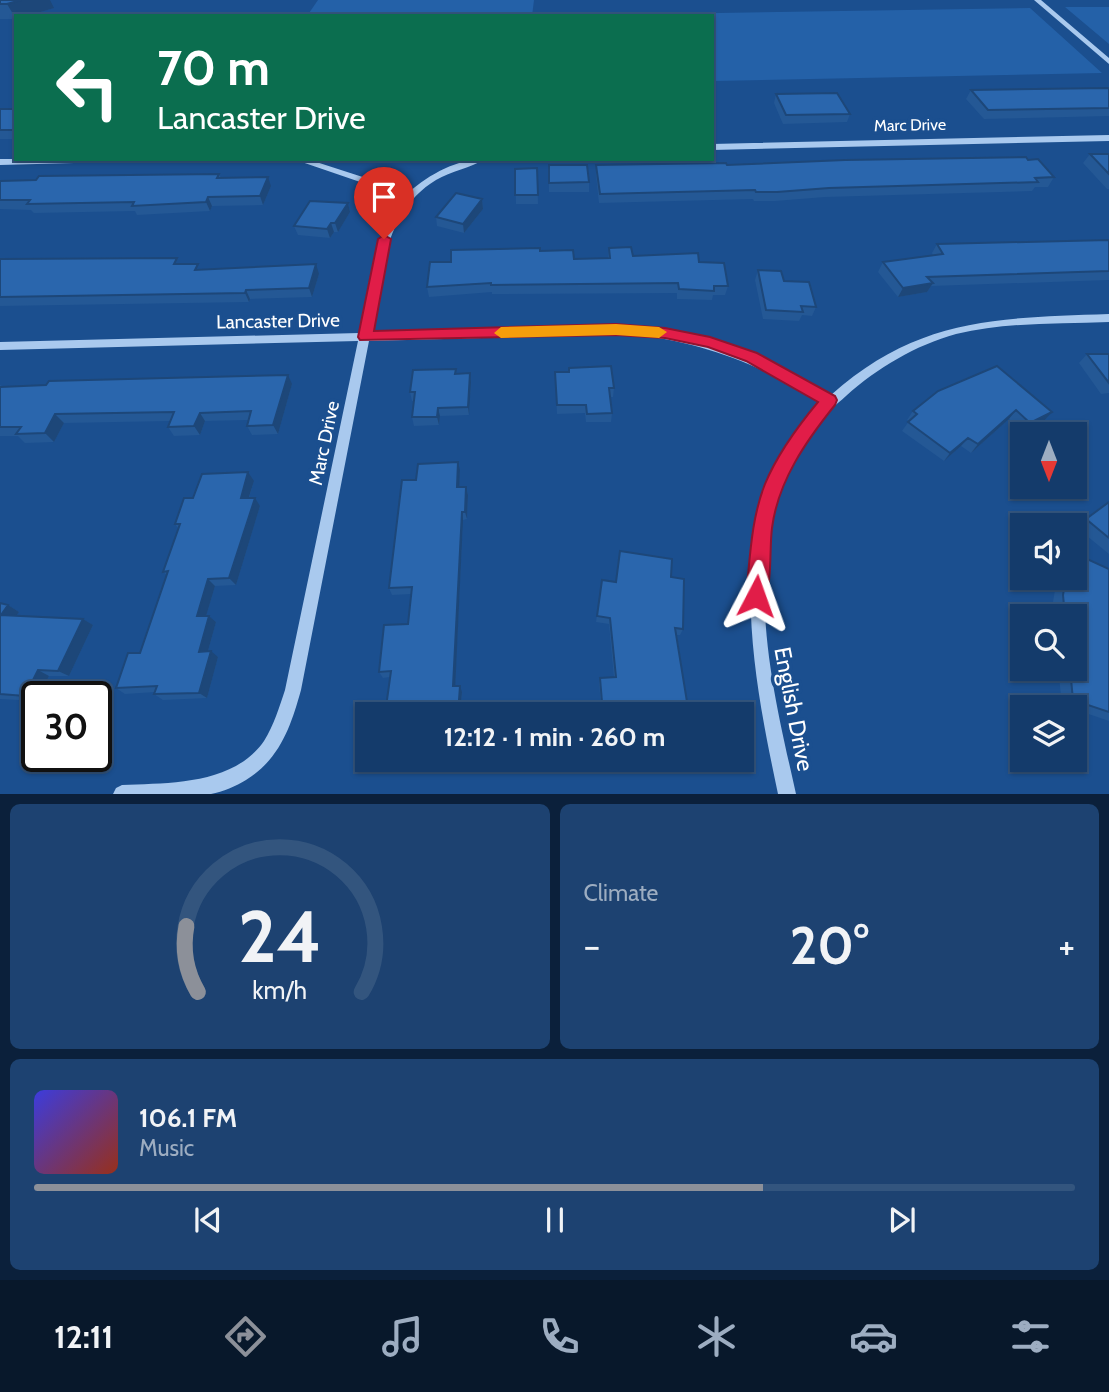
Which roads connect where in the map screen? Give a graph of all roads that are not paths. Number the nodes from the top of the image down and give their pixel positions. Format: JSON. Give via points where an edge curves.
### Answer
{"nodes":[{"id":1,"x":1037,"y":0,"type":"edge"},
{"id":2,"x":1109,"y":62,"type":"edge"},
{"id":3,"x":1109,"y":138,"type":"edge"},
{"id":4,"x":714,"y":147,"type":"edge"},
{"id":5,"x":37,"y":161,"type":"edge"},
{"id":6,"x":303,"y":161,"type":"edge"},
{"id":7,"x":475,"y":161,"type":"edge"},
{"id":8,"x":0,"y":162,"type":"edge"},
{"id":9,"x":408,"y":195,"type":"junction"},
{"id":10,"x":1109,"y":318,"type":"edge"},
{"id":11,"x":365,"y":337,"type":"junction"},
{"id":12,"x":0,"y":346,"type":"edge"},
{"id":13,"x":829,"y":400,"type":"junction"},
{"id":14,"x":122,"y":793,"type":"edge"},
{"id":15,"x":787,"y":793,"type":"edge"}],
"edges":[{"from":1,"to":2,"type":"street"},
{"from":3,"to":4,"type":"street","name":"Marc Drive"},
{"from":5,"to":8,"type":"street"},
{"from":6,"to":9,"type":"street"},
{"from":7,"to":9,"type":"street","name":"Marc Drive","via":[[442,173]]},
{"from":9,"to":11,"type":"street","name":"Marc Drive","via":[[384,239]]},
{"from":10,"to":13,"type":"street","via":[[1004,322],[946,333],[896,352]]},
{"from":11,"to":12,"type":"street","name":"Lancaster Drive"},
{"from":11,"to":13,"type":"street","name":"Lancaster Drive","via":[[616,330],[665,333],[751,357]]},
{"from":11,"to":14,"type":"street","name":"Marc Drive","via":[[287,715],[276,739],[247,771],[219,783],[191,791]]},
{"from":13,"to":15,"type":"street","name":"English Drive","via":[[805,430],[774,485],[760,548],[756,596],[759,654]]}]}
